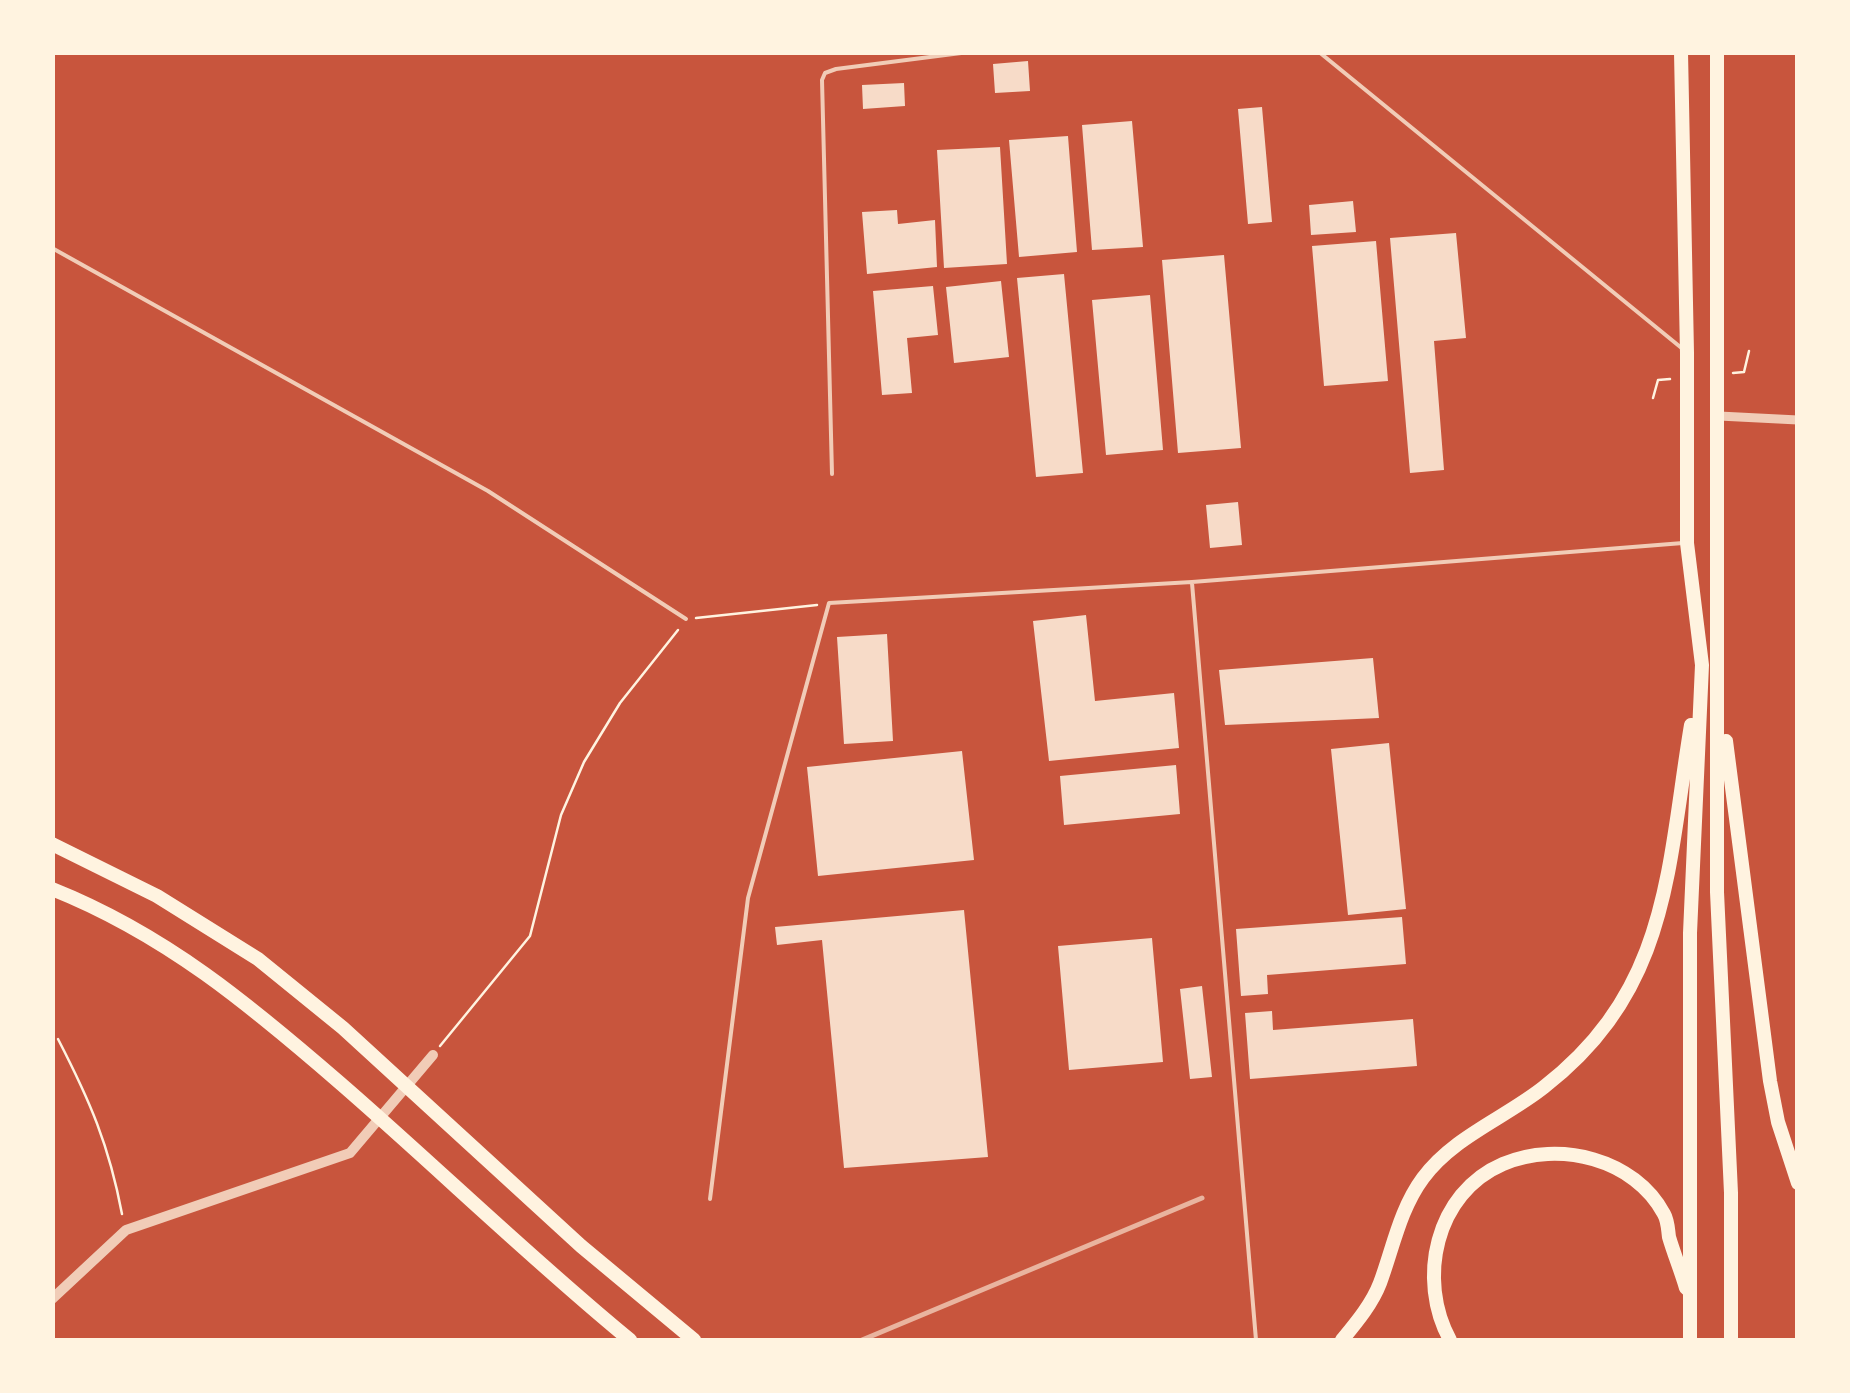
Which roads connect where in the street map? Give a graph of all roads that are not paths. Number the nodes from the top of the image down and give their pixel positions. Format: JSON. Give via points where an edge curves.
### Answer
{"nodes":[{"id":1,"x":969,"y":52,"type":"edge"},
{"id":2,"x":1319,"y":52,"type":"edge"},
{"id":3,"x":1681,"y":52,"type":"edge"},
{"id":4,"x":1717,"y":52,"type":"edge"},
{"id":5,"x":52,"y":248,"type":"edge"},
{"id":6,"x":1687,"y":353,"type":"junction"},
{"id":7,"x":1719,"y":416,"type":"junction"},
{"id":8,"x":1798,"y":420,"type":"edge"},
{"id":9,"x":832,"y":474,"type":"dead end"},
{"id":10,"x":1687,"y":542,"type":"junction"},
{"id":11,"x":1192,"y":582,"type":"junction"},
{"id":12,"x":686,"y":619,"type":"road end"},
{"id":13,"x":1702,"y":665,"type":"junction"},
{"id":14,"x":1718,"y":683,"type":"junction"},
{"id":15,"x":52,"y":844,"type":"edge"},
{"id":16,"x":52,"y":889,"type":"edge"},
{"id":17,"x":433,"y":1054,"type":"road end"},
{"id":18,"x":1798,"y":1183,"type":"edge"},
{"id":19,"x":710,"y":1199,"type":"dead end"},
{"id":20,"x":52,"y":1299,"type":"edge"},
{"id":21,"x":1691,"y":1301,"type":"junction"},
{"id":22,"x":630,"y":1340,"type":"edge"},
{"id":23,"x":694,"y":1340,"type":"edge"},
{"id":24,"x":1256,"y":1340,"type":"edge"},
{"id":25,"x":1342,"y":1340,"type":"edge"},
{"id":26,"x":1450,"y":1340,"type":"edge"},
{"id":27,"x":1690,"y":1340,"type":"edge"},
{"id":28,"x":1730,"y":1340,"type":"edge"}],
"edges":[{"from":1,"to":9,"type":"lane","via":[[836,69],[822,80]]},
{"from":2,"to":6,"type":"lane"},
{"from":3,"to":6,"type":"highway"},
{"from":4,"to":7,"type":"highway"},
{"from":5,"to":12,"type":"lane","via":[[488,491]]},
{"from":6,"to":10,"type":"highway"},
{"from":7,"to":8,"type":"street"},
{"from":7,"to":14,"type":"highway"},
{"from":10,"to":11,"type":"lane"},
{"from":10,"to":13,"type":"highway"},
{"from":11,"to":19,"type":"lane","via":[[829,603],[748,898]]},
{"from":11,"to":24,"type":"lane"},
{"from":13,"to":21,"type":"highway","via":[[1690,933]]},
{"from":13,"to":25,"type":"highway","via":[[1658,924],[1634,984],[1582,1053],[1544,1088],[1441,1158],[1422,1180],[1378,1288]]},
{"from":14,"to":18,"type":"highway","via":[[1770,1081]]},
{"from":14,"to":28,"type":"highway"},
{"from":15,"to":23,"type":"highway","via":[[157,896],[258,958]]},
{"from":16,"to":22,"type":"highway","via":[[164,944],[233,991]]},
{"from":17,"to":20,"type":"street","via":[[350,1153],[126,1230]]},
{"from":21,"to":26,"type":"highway","via":[[1665,1215],[1636,1181],[1600,1159],[1530,1157],[1502,1164],[1470,1186],[1442,1225],[1433,1269],[1436,1308]]},
{"from":21,"to":27,"type":"highway"}]}
